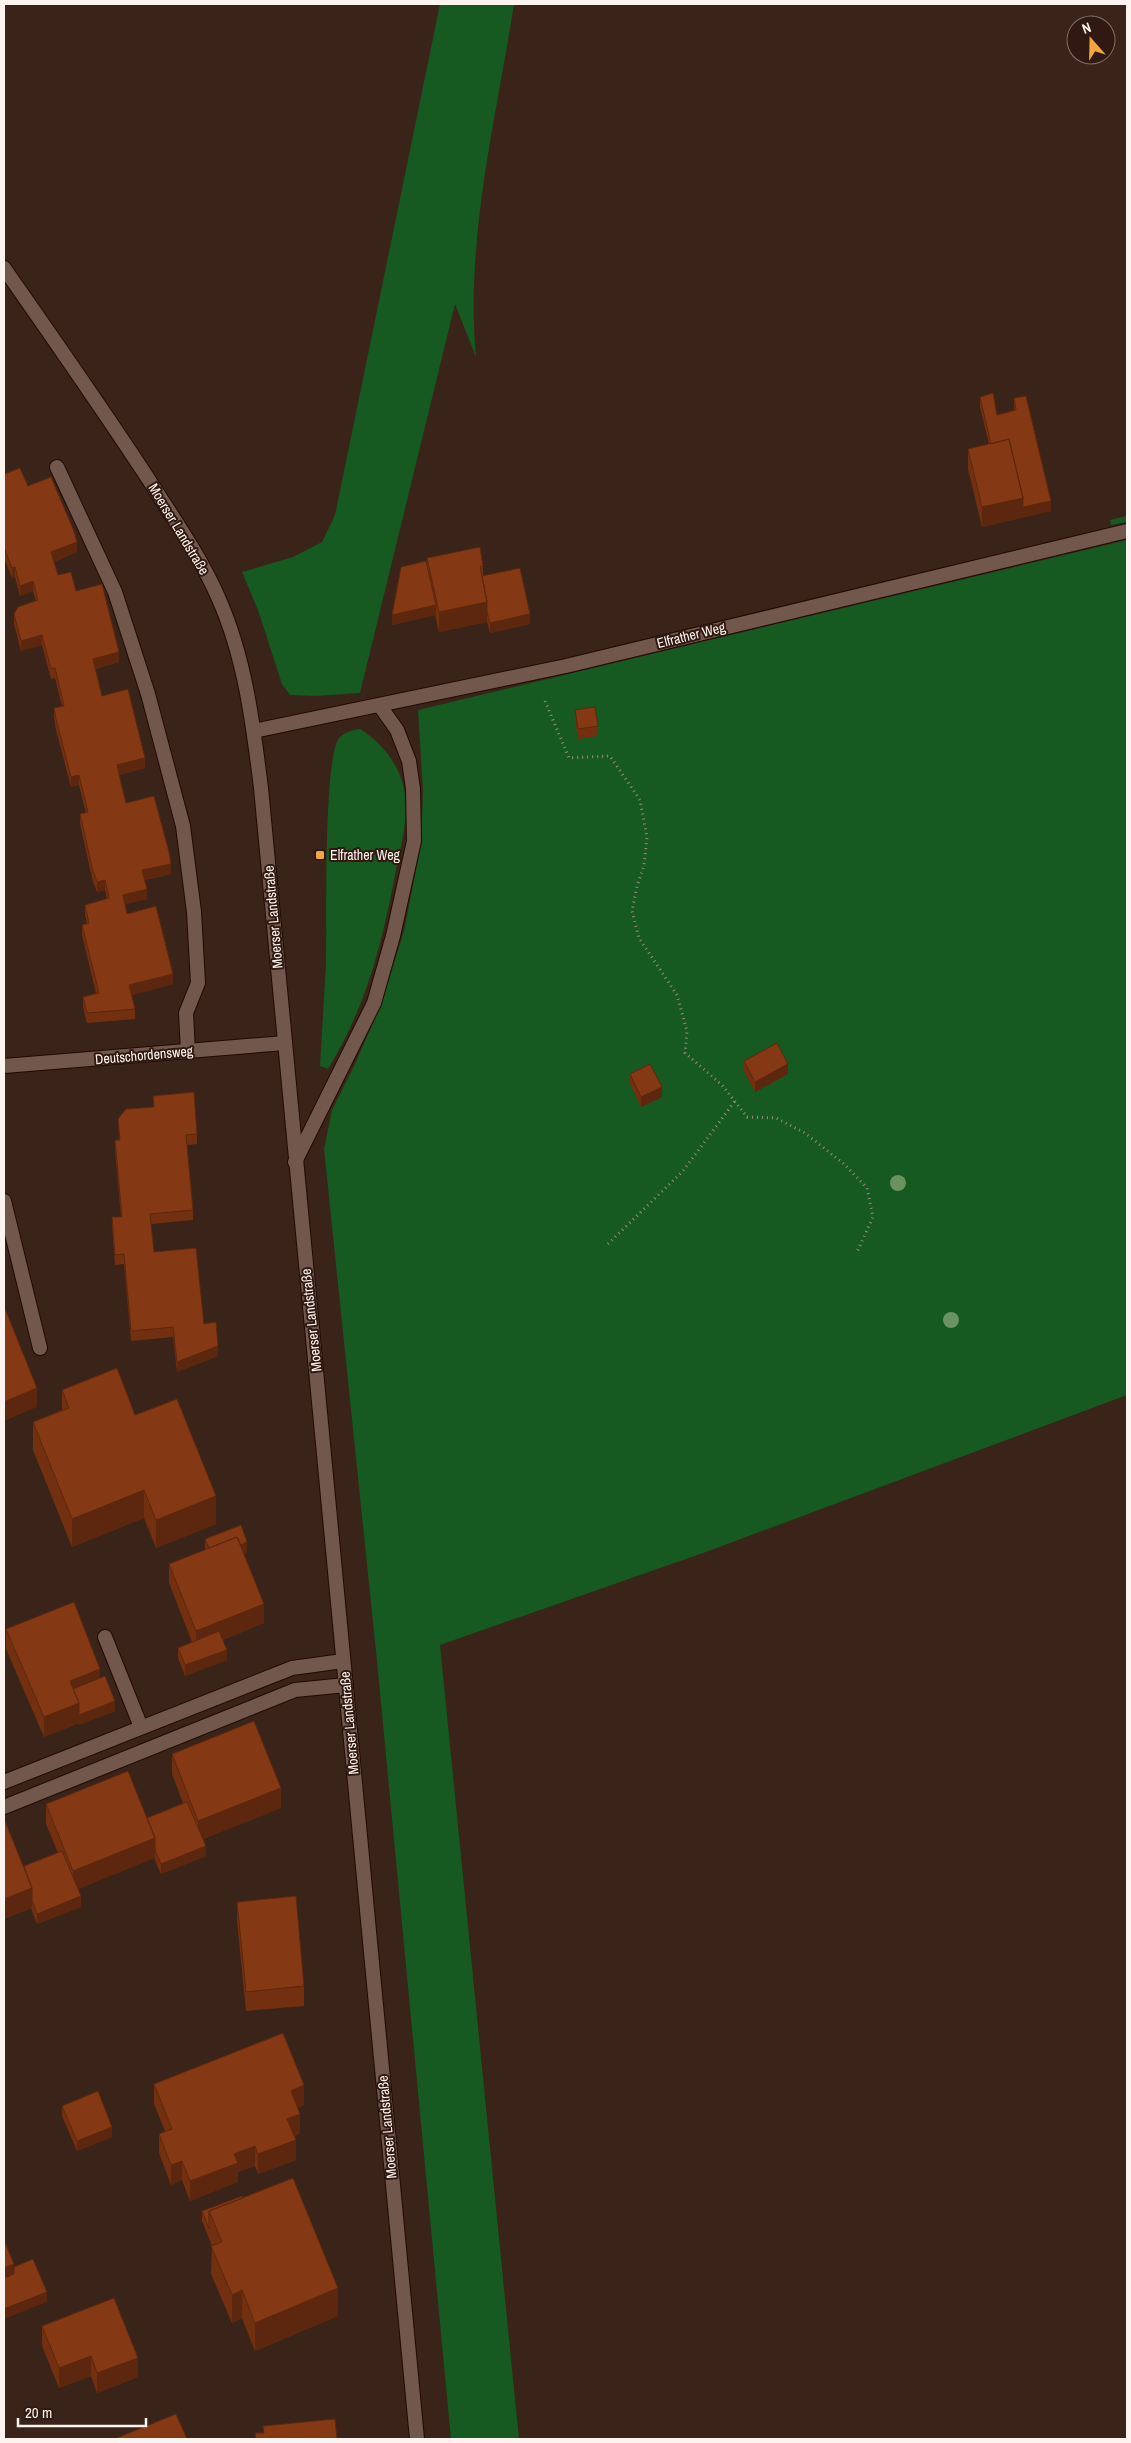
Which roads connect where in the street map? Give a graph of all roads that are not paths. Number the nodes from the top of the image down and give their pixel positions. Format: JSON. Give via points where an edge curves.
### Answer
{"nodes":[{"id":1,"x":4,"y":268,"type":"edge"},
{"id":2,"x":57,"y":467,"type":"dead end"},
{"id":3,"x":1127,"y":531,"type":"edge"},
{"id":4,"x":380,"y":706,"type":"junction"},
{"id":5,"x":254,"y":731,"type":"junction"},
{"id":6,"x":285,"y":1043,"type":"junction"},
{"id":7,"x":188,"y":1052,"type":"junction"},
{"id":8,"x":4,"y":1066,"type":"edge"},
{"id":9,"x":296,"y":1162,"type":"junction"},
{"id":10,"x":4,"y":1201,"type":"edge"},
{"id":11,"x":40,"y":1348,"type":"dead end"},
{"id":12,"x":105,"y":1637,"type":"dead end"},
{"id":13,"x":343,"y":1661,"type":"junction"},
{"id":14,"x":346,"y":1685,"type":"junction"},
{"id":15,"x":141,"y":1727,"type":"junction"},
{"id":16,"x":4,"y":1782,"type":"edge"},
{"id":17,"x":4,"y":1807,"type":"edge"},
{"id":18,"x":417,"y":2439,"type":"edge"}],
"edges":[{"from":1,"to":5,"type":"main road","name":"Moerser Landstraße","via":[[142,468],[199,560],[218,597],[235,642]]},
{"from":2,"to":7,"type":"main road","via":[[116,592],[148,694],[183,826],[194,912],[198,983],[186,1013]]},
{"from":3,"to":4,"type":"main road","name":"Elfrather Weg"},
{"from":4,"to":5,"type":"main road","name":"Elfrather Weg"},
{"from":4,"to":9,"type":"main road","via":[[397,730],[409,761],[414,842],[374,1004]]},
{"from":5,"to":6,"type":"main road","name":"Moerser Landstraße"},
{"from":6,"to":7,"type":"main road","name":"Deutschordensweg"},
{"from":6,"to":9,"type":"main road","name":"Moerser Landstraße"},
{"from":7,"to":8,"type":"main road","name":"Deutschordensweg"},
{"from":9,"to":13,"type":"main road","name":"Moerser Landstraße"},
{"from":10,"to":11,"type":"main road"},
{"from":12,"to":15,"type":"main road"},
{"from":13,"to":14,"type":"main road","name":"Moerser Landstraße"},
{"from":13,"to":15,"type":"main road","via":[[292,1668]]},
{"from":14,"to":17,"type":"main road","via":[[295,1690]]},
{"from":14,"to":18,"type":"main road","name":"Moerser Landstraße"},
{"from":15,"to":16,"type":"main road"}]}
